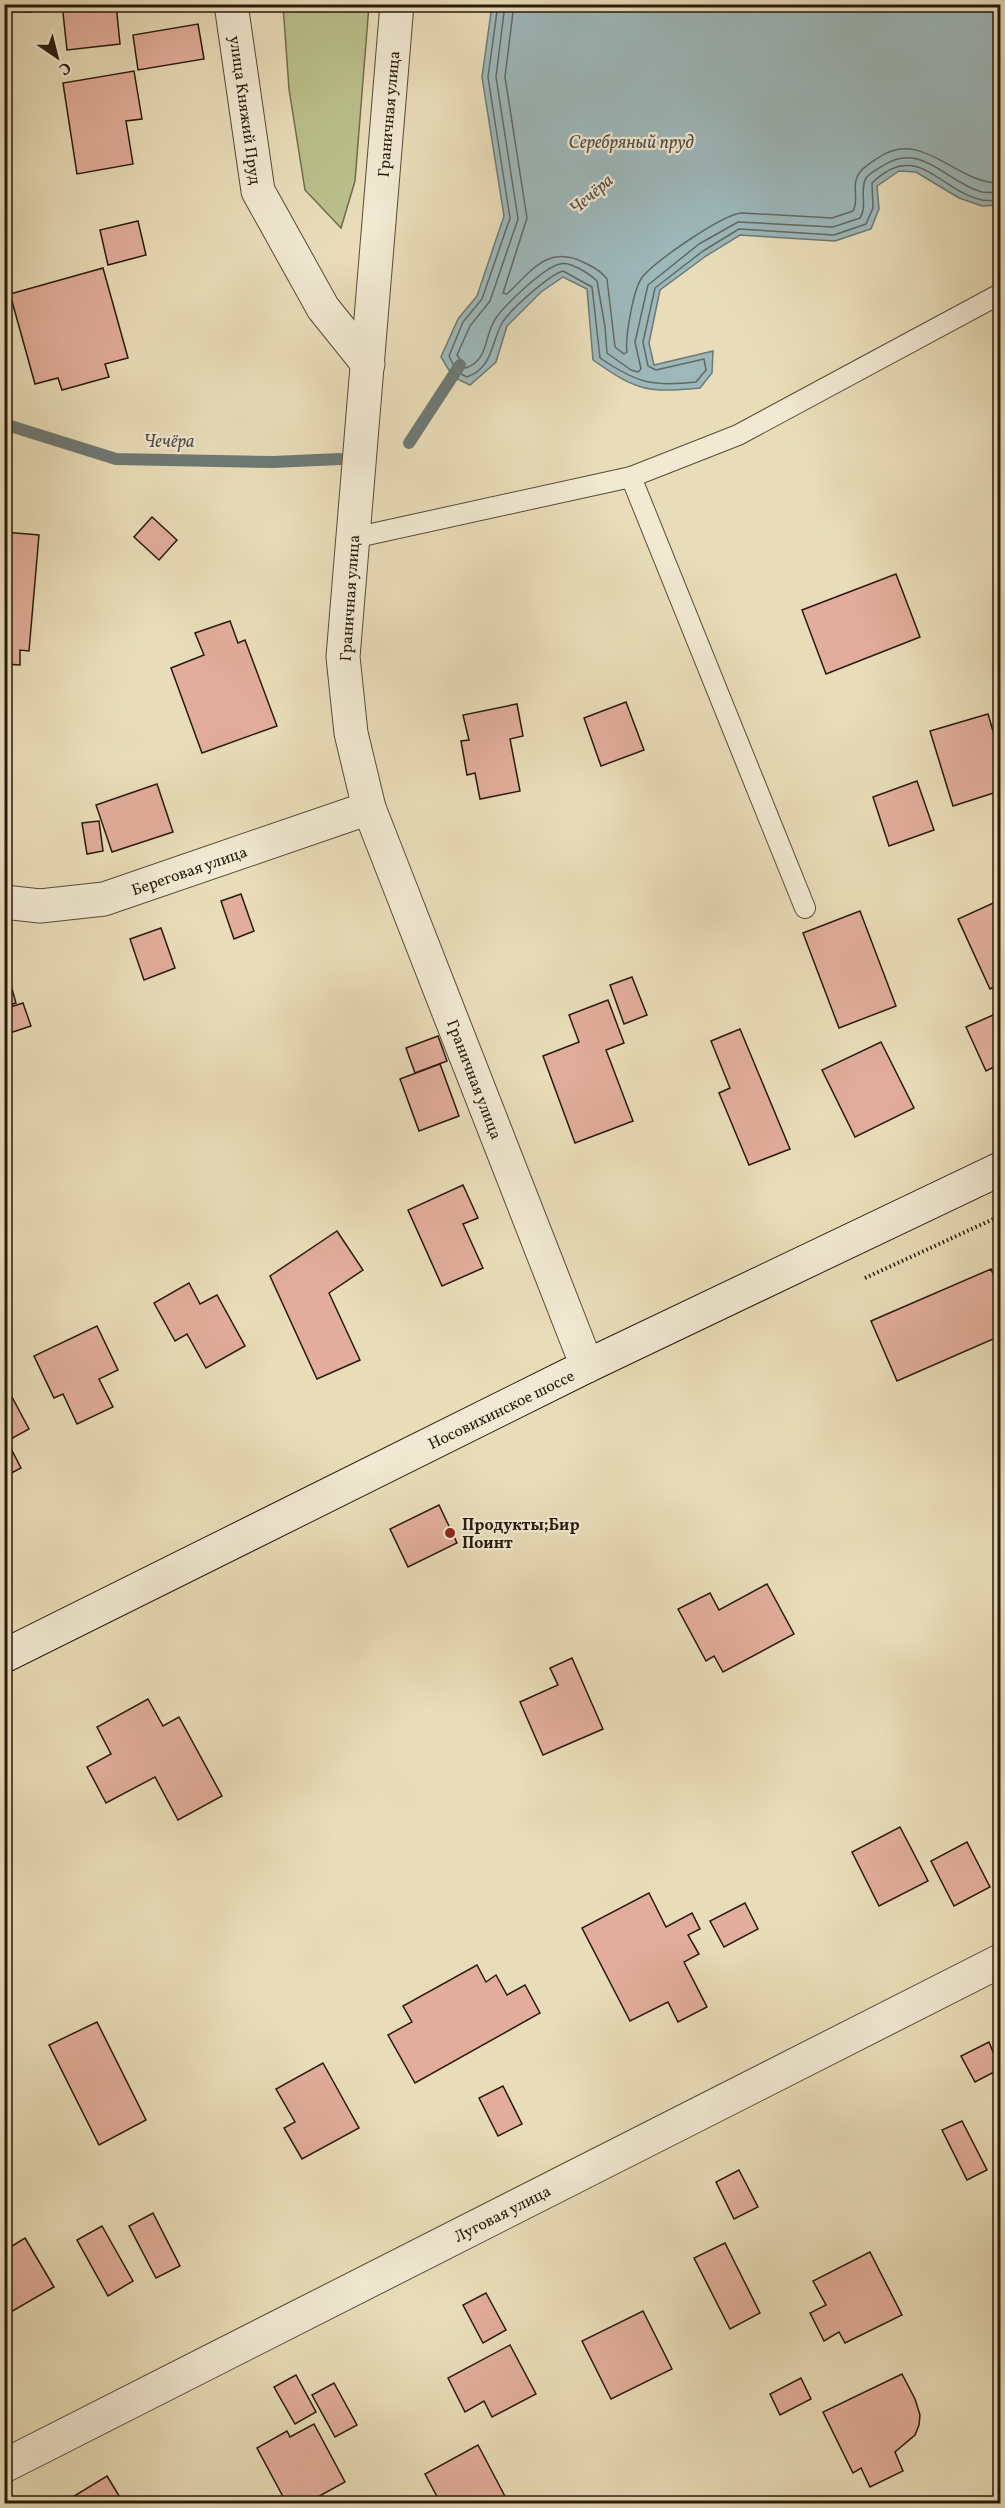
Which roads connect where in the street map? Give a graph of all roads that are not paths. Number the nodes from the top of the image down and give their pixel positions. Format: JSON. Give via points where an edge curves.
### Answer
{"nodes":[{"id":1,"x":231,"y":4,"type":"edge"},
{"id":2,"x":397,"y":4,"type":"edge"},
{"id":3,"x":1000,"y":294,"type":"edge"},
{"id":4,"x":368,"y":364,"type":"junction"},
{"id":5,"x":631,"y":477,"type":"junction"},
{"id":6,"x":353,"y":538,"type":"junction"},
{"id":7,"x":369,"y":807,"type":"junction"},
{"id":8,"x":4,"y":902,"type":"edge"},
{"id":9,"x":805,"y":908,"type":"dead end"},
{"id":10,"x":1000,"y":1169,"type":"edge"},
{"id":11,"x":587,"y":1366,"type":"junction"},
{"id":12,"x":4,"y":1656,"type":"edge"},
{"id":13,"x":1000,"y":1960,"type":"edge"},
{"id":14,"x":4,"y":2466,"type":"edge"}],
"edges":[{"from":1,"to":4,"type":"street","name":"улица Княжий Пруд","via":[[258,191],[323,308]]},
{"from":2,"to":4,"type":"street","name":"Граничная улица"},
{"from":3,"to":5,"type":"lane","via":[[738,435]]},
{"from":4,"to":6,"type":"street","name":"Граничная улица"},
{"from":5,"to":6,"type":"lane"},
{"from":5,"to":9,"type":"lane"},
{"from":6,"to":7,"type":"street","name":"Граничная улица","via":[[343,657],[351,733]]},
{"from":7,"to":8,"type":"street","name":"Береговая улица","via":[[104,899],[40,906]]},
{"from":7,"to":11,"type":"street","name":"Граничная улица"},
{"from":10,"to":11,"type":"street","name":"Носовихинское шоссе"},
{"from":11,"to":12,"type":"street","name":"Носовихинское шоссе"},
{"from":13,"to":14,"type":"street","name":"Луговая улица"}]}
